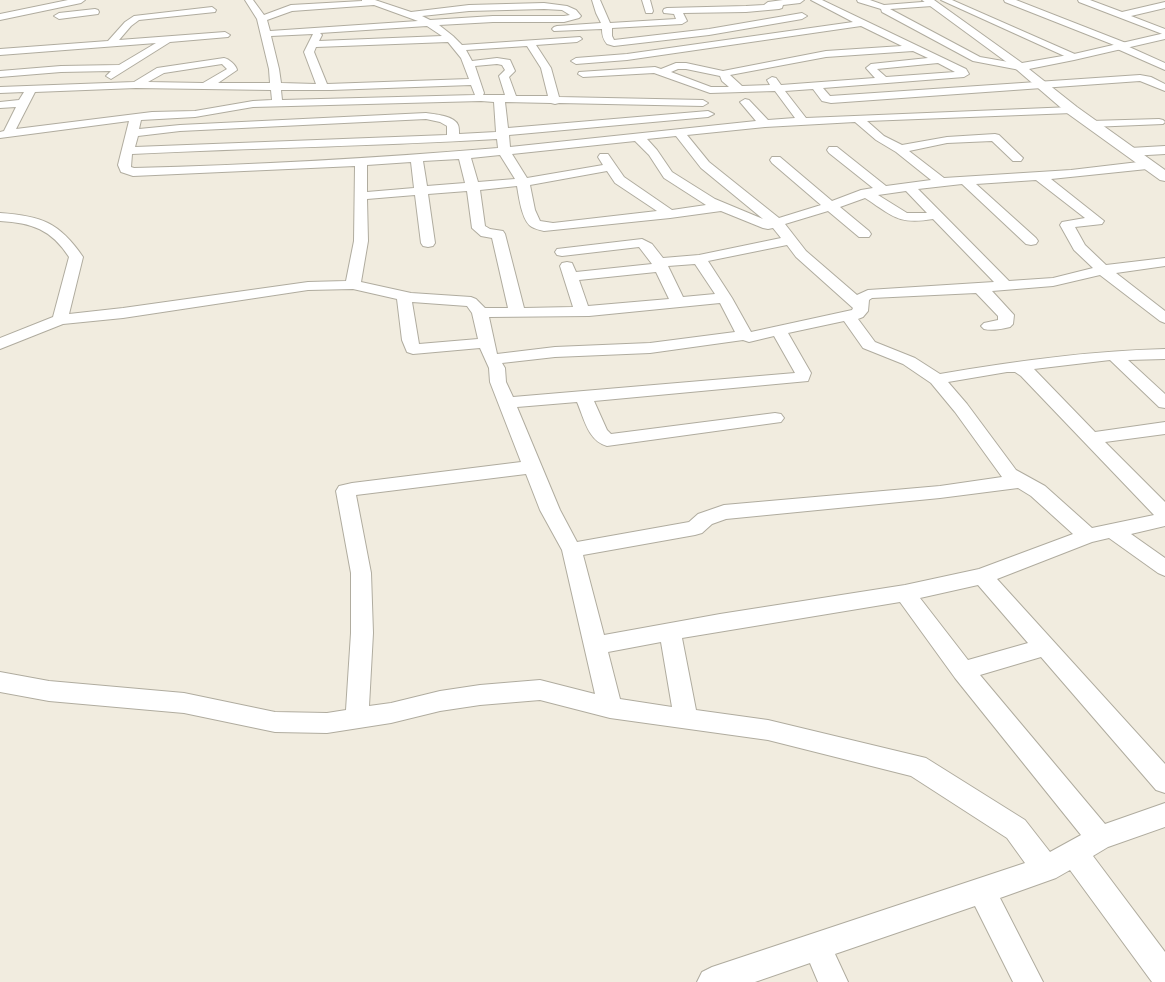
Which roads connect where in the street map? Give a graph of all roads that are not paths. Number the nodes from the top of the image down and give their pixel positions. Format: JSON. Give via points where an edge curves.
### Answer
{"nodes":[{"id":1,"x":81,"y":0,"type":"edge"},
{"id":2,"x":204,"y":0,"type":"edge"},
{"id":3,"x":248,"y":0,"type":"edge"},
{"id":4,"x":285,"y":0,"type":"edge"},
{"id":5,"x":433,"y":0,"type":"edge"},
{"id":6,"x":596,"y":0,"type":"edge"},
{"id":7,"x":646,"y":0,"type":"edge"},
{"id":8,"x":674,"y":0,"type":"edge"},
{"id":9,"x":722,"y":0,"type":"edge"},
{"id":10,"x":800,"y":0,"type":"edge"},
{"id":11,"x":815,"y":0,"type":"edge"},
{"id":12,"x":861,"y":0,"type":"edge"},
{"id":13,"x":945,"y":0,"type":"edge"},
{"id":14,"x":1008,"y":0,"type":"edge"},
{"id":15,"x":1082,"y":0,"type":"edge"},
{"id":16,"x":1154,"y":0,"type":"edge"},
{"id":17,"x":369,"y":1,"type":"edge"},
{"id":18,"x":736,"y":1,"type":"edge"},
{"id":19,"x":930,"y":1,"type":"edge"},
{"id":20,"x":47,"y":3,"type":"edge"},
{"id":21,"x":469,"y":4,"type":"edge"},
{"id":22,"x":503,"y":4,"type":"edge"},
{"id":23,"x":773,"y":4,"type":"edge"},
{"id":24,"x":1165,"y":4,"type":"edge"},
{"id":25,"x":885,"y":8,"type":"junction"},
{"id":26,"x":24,"y":11,"type":"junction"},
{"id":27,"x":679,"y":11,"type":"junction"},
{"id":28,"x":712,"y":11,"type":"junction"},
{"id":29,"x":430,"y":12,"type":"junction"},
{"id":30,"x":600,"y":13,"type":"junction"},
{"id":31,"x":614,"y":13,"type":"dead end"},
{"id":32,"x":294,"y":14,"type":"junction"},
{"id":33,"x":378,"y":14,"type":"dead end"},
{"id":34,"x":405,"y":14,"type":"junction"},
{"id":35,"x":1122,"y":15,"type":"junction"},
{"id":36,"x":802,"y":16,"type":"junction"},
{"id":37,"x":0,"y":17,"type":"edge"},
{"id":38,"x":262,"y":19,"type":"junction"},
{"id":39,"x":431,"y":23,"type":"junction"},
{"id":40,"x":863,"y":23,"type":"junction"},
{"id":41,"x":94,"y":24,"type":"dead end"},
{"id":42,"x":654,"y":24,"type":"junction"},
{"id":43,"x":732,"y":28,"type":"junction"},
{"id":44,"x":546,"y":29,"type":"dead end"},
{"id":45,"x":828,"y":29,"type":"junction"},
{"id":46,"x":320,"y":30,"type":"junction"},
{"id":47,"x":300,"y":31,"type":"junction"},
{"id":48,"x":1165,"y":32,"type":"edge"},
{"id":49,"x":604,"y":33,"type":"junction"},
{"id":50,"x":265,"y":34,"type":"junction"},
{"id":51,"x":461,"y":34,"type":"dead end"},
{"id":52,"x":788,"y":34,"type":"junction"},
{"id":53,"x":689,"y":35,"type":"junction"},
{"id":54,"x":448,"y":36,"type":"junction"},
{"id":55,"x":674,"y":36,"type":"junction"},
{"id":56,"x":842,"y":36,"type":"dead end"},
{"id":57,"x":1165,"y":36,"type":"edge"},
{"id":58,"x":586,"y":38,"type":"dead end"},
{"id":59,"x":1153,"y":38,"type":"junction"},
{"id":60,"x":169,"y":39,"type":"junction"},
{"id":61,"x":750,"y":39,"type":"junction"},
{"id":62,"x":565,"y":40,"type":"junction"},
{"id":63,"x":800,"y":41,"type":"dead end"},
{"id":64,"x":112,"y":42,"type":"junction"},
{"id":65,"x":855,"y":42,"type":"dead end"},
{"id":66,"x":530,"y":43,"type":"junction"},
{"id":67,"x":313,"y":44,"type":"junction"},
{"id":68,"x":1165,"y":44,"type":"edge"},
{"id":69,"x":712,"y":45,"type":"junction"},
{"id":70,"x":1121,"y":45,"type":"junction"},
{"id":71,"x":762,"y":46,"type":"dead end"},
{"id":72,"x":460,"y":48,"type":"junction"},
{"id":73,"x":689,"y":48,"type":"junction"},
{"id":74,"x":813,"y":48,"type":"dead end"},
{"id":75,"x":915,"y":48,"type":"junction"},
{"id":76,"x":875,"y":51,"type":"junction"},
{"id":77,"x":0,"y":52,"type":"edge"},
{"id":78,"x":774,"y":54,"type":"dead end"},
{"id":79,"x":829,"y":54,"type":"junction"},
{"id":80,"x":1074,"y":57,"type":"junction"},
{"id":81,"x":791,"y":60,"type":"junction"},
{"id":82,"x":940,"y":60,"type":"junction"},
{"id":83,"x":576,"y":61,"type":"junction"},
{"id":84,"x":224,"y":62,"type":"junction"},
{"id":85,"x":467,"y":64,"type":"junction"},
{"id":86,"x":760,"y":66,"type":"junction"},
{"id":87,"x":1020,"y":67,"type":"junction"},
{"id":88,"x":1165,"y":67,"type":"edge"},
{"id":89,"x":121,"y":68,"type":"junction"},
{"id":90,"x":663,"y":72,"type":"junction"},
{"id":91,"x":728,"y":73,"type":"junction"},
{"id":92,"x":0,"y":74,"type":"edge"},
{"id":93,"x":883,"y":80,"type":"junction"},
{"id":94,"x":586,"y":81,"type":"junction"},
{"id":95,"x":475,"y":82,"type":"junction"},
{"id":96,"x":858,"y":82,"type":"junction"},
{"id":97,"x":136,"y":85,"type":"junction"},
{"id":98,"x":174,"y":85,"type":"junction"},
{"id":99,"x":816,"y":85,"type":"junction"},
{"id":100,"x":100,"y":86,"type":"junction"},
{"id":101,"x":205,"y":86,"type":"junction"},
{"id":102,"x":1043,"y":86,"type":"junction"},
{"id":103,"x":277,"y":87,"type":"junction"},
{"id":104,"x":323,"y":87,"type":"junction"},
{"id":105,"x":32,"y":88,"type":"junction"},
{"id":106,"x":778,"y":88,"type":"junction"},
{"id":107,"x":1165,"y":88,"type":"edge"},
{"id":108,"x":0,"y":90,"type":"edge"},
{"id":109,"x":710,"y":90,"type":"junction"},
{"id":110,"x":737,"y":90,"type":"junction"},
{"id":111,"x":481,"y":98,"type":"junction"},
{"id":112,"x":499,"y":98,"type":"junction"},
{"id":113,"x":512,"y":99,"type":"junction"},
{"id":114,"x":785,"y":99,"type":"junction"},
{"id":115,"x":826,"y":99,"type":"junction"},
{"id":116,"x":770,"y":100,"type":"dead end"},
{"id":117,"x":555,"y":101,"type":"junction"},
{"id":118,"x":597,"y":101,"type":"junction"},
{"id":119,"x":22,"y":103,"type":"junction"},
{"id":120,"x":0,"y":104,"type":"edge"},
{"id":121,"x":277,"y":104,"type":"junction"},
{"id":122,"x":703,"y":104,"type":"junction"},
{"id":123,"x":1072,"y":110,"type":"junction"},
{"id":124,"x":711,"y":114,"type":"junction"},
{"id":125,"x":152,"y":115,"type":"junction"},
{"id":126,"x":910,"y":116,"type":"junction"},
{"id":127,"x":136,"y":118,"type":"junction"},
{"id":128,"x":857,"y":118,"type":"junction"},
{"id":129,"x":843,"y":119,"type":"junction"},
{"id":130,"x":803,"y":122,"type":"junction"},
{"id":131,"x":1159,"y":122,"type":"dead end"},
{"id":132,"x":765,"y":124,"type":"junction"},
{"id":133,"x":1091,"y":124,"type":"junction"},
{"id":134,"x":722,"y":128,"type":"junction"},
{"id":135,"x":134,"y":133,"type":"junction"},
{"id":136,"x":503,"y":133,"type":"junction"},
{"id":137,"x":680,"y":133,"type":"junction"},
{"id":138,"x":4,"y":135,"type":"edge"},
{"id":139,"x":453,"y":138,"type":"junction"},
{"id":140,"x":639,"y":138,"type":"junction"},
{"id":141,"x":595,"y":142,"type":"junction"},
{"id":142,"x":940,"y":142,"type":"junction"},
{"id":143,"x":554,"y":146,"type":"junction"},
{"id":144,"x":900,"y":149,"type":"junction"},
{"id":145,"x":834,"y":150,"type":"dead end"},
{"id":146,"x":1165,"y":150,"type":"edge"},
{"id":147,"x":128,"y":151,"type":"junction"},
{"id":148,"x":504,"y":151,"type":"junction"},
{"id":149,"x":1130,"y":152,"type":"junction"},
{"id":150,"x":464,"y":154,"type":"junction"},
{"id":151,"x":417,"y":158,"type":"junction"},
{"id":152,"x":1016,"y":158,"type":"dead end"},
{"id":153,"x":776,"y":160,"type":"dead end"},
{"id":154,"x":361,"y":162,"type":"junction"},
{"id":155,"x":1147,"y":165,"type":"junction"},
{"id":156,"x":610,"y":167,"type":"junction"},
{"id":157,"x":574,"y":174,"type":"junction"},
{"id":158,"x":1039,"y":176,"type":"junction"},
{"id":159,"x":1165,"y":177,"type":"edge"},
{"id":160,"x":966,"y":181,"type":"junction"},
{"id":161,"x":523,"y":182,"type":"junction"},
{"id":162,"x":941,"y":182,"type":"junction"},
{"id":163,"x":908,"y":186,"type":"junction"},
{"id":164,"x":473,"y":188,"type":"junction"},
{"id":165,"x":883,"y":190,"type":"junction"},
{"id":166,"x":422,"y":192,"type":"junction"},
{"id":167,"x":866,"y":193,"type":"junction"},
{"id":168,"x":361,"y":196,"type":"junction"},
{"id":169,"x":830,"y":205,"type":"junction"},
{"id":170,"x":721,"y":207,"type":"junction"},
{"id":171,"x":670,"y":214,"type":"junction"},
{"id":172,"x":936,"y":215,"type":"junction"},
{"id":173,"x":0,"y":217,"type":"edge"},
{"id":174,"x":776,"y":222,"type":"junction"},
{"id":175,"x":553,"y":227,"type":"junction"},
{"id":176,"x":864,"y":234,"type":"dead end"},
{"id":177,"x":790,"y":240,"type":"junction"},
{"id":178,"x":1031,"y":241,"type":"dead end"},
{"id":179,"x":428,"y":243,"type":"dead end"},
{"id":180,"x":562,"y":252,"type":"junction"},
{"id":181,"x":699,"y":259,"type":"junction"},
{"id":182,"x":1165,"y":262,"type":"edge"},
{"id":183,"x":660,"y":265,"type":"junction"},
{"id":184,"x":1103,"y":270,"type":"junction"},
{"id":185,"x":571,"y":277,"type":"junction"},
{"id":186,"x":353,"y":285,"type":"junction"},
{"id":187,"x":1006,"y":286,"type":"junction"},
{"id":188,"x":980,"y":288,"type":"junction"},
{"id":189,"x":404,"y":295,"type":"junction"},
{"id":190,"x":725,"y":298,"type":"junction"},
{"id":191,"x":678,"y":302,"type":"junction"},
{"id":192,"x":582,"y":311,"type":"junction"},
{"id":193,"x":854,"y":311,"type":"junction"},
{"id":194,"x":517,"y":312,"type":"junction"},
{"id":195,"x":480,"y":313,"type":"junction"},
{"id":196,"x":1165,"y":318,"type":"edge"},
{"id":197,"x":60,"y":320,"type":"junction"},
{"id":198,"x":989,"y":326,"type":"dead end"},
{"id":199,"x":779,"y":331,"type":"junction"},
{"id":200,"x":745,"y":335,"type":"junction"},
{"id":201,"x":0,"y":344,"type":"edge"},
{"id":202,"x":489,"y":351,"type":"junction"},
{"id":203,"x":1165,"y":354,"type":"edge"},
{"id":204,"x":1114,"y":355,"type":"junction"},
{"id":205,"x":1018,"y":367,"type":"junction"},
{"id":206,"x":937,"y":379,"type":"junction"},
{"id":207,"x":583,"y":396,"type":"junction"},
{"id":208,"x":507,"y":403,"type":"junction"},
{"id":209,"x":1165,"y":403,"type":"edge"},
{"id":210,"x":775,"y":418,"type":"dead end"},
{"id":211,"x":1165,"y":428,"type":"edge"},
{"id":212,"x":1091,"y":438,"type":"junction"},
{"id":213,"x":532,"y":466,"type":"junction"},
{"id":214,"x":1021,"y":481,"type":"junction"},
{"id":215,"x":1163,"y":520,"type":"edge"},
{"id":216,"x":1113,"y":531,"type":"junction"},
{"id":217,"x":1088,"y":536,"type":"junction"},
{"id":218,"x":572,"y":550,"type":"junction"},
{"id":219,"x":1165,"y":568,"type":"edge"},
{"id":220,"x":982,"y":576,"type":"junction"},
{"id":221,"x":905,"y":593,"type":"junction"},
{"id":222,"x":670,"y":632,"type":"junction"},
{"id":223,"x":595,"y":646,"type":"junction"},
{"id":224,"x":1045,"y":647,"type":"junction"},
{"id":225,"x":963,"y":671,"type":"junction"},
{"id":226,"x":0,"y":682,"type":"edge"},
{"id":227,"x":610,"y":708,"type":"junction"},
{"id":228,"x":357,"y":719,"type":"junction"},
{"id":229,"x":686,"y":719,"type":"junction"},
{"id":230,"x":1165,"y":782,"type":"edge"},
{"id":231,"x":1165,"y":816,"type":"edge"},
{"id":232,"x":1100,"y":838,"type":"junction"},
{"id":233,"x":1074,"y":853,"type":"junction"},
{"id":234,"x":1046,"y":869,"type":"junction"},
{"id":235,"x":982,"y":891,"type":"junction"},
{"id":236,"x":817,"y":947,"type":"junction"},
{"id":237,"x":1165,"y":976,"type":"edge"},
{"id":238,"x":712,"y":982,"type":"edge"},
{"id":239,"x":833,"y":982,"type":"edge"},
{"id":240,"x":1028,"y":982,"type":"edge"}],
"edges":[{"from":1,"to":20,"type":"street"},
{"from":2,"to":64,"type":"street","via":[[214,13],[137,18]]},
{"from":3,"to":38,"type":"street"},
{"from":4,"to":32,"type":"street"},
{"from":5,"to":29,"type":"street"},
{"from":6,"to":30,"type":"street"},
{"from":7,"to":27,"type":"street","via":[[646,11]]},
{"from":8,"to":27,"type":"street"},
{"from":9,"to":18,"type":"street"},
{"from":10,"to":23,"type":"street"},
{"from":11,"to":40,"type":"street"},
{"from":12,"to":25,"type":"street"},
{"from":13,"to":80,"type":"street"},
{"from":14,"to":70,"type":"street"},
{"from":15,"to":35,"type":"street"},
{"from":16,"to":24,"type":"street"},
{"from":17,"to":32,"type":"street"},
{"from":17,"to":34,"type":"street"},
{"from":18,"to":23,"type":"street"},
{"from":19,"to":25,"type":"street"},
{"from":19,"to":87,"type":"street"},
{"from":20,"to":26,"type":"street"},
{"from":21,"to":22,"type":"street"},
{"from":21,"to":29,"type":"street"},
{"from":22,"to":39,"type":"street","via":[[564,8],[576,16],[564,19],[493,19]]},
{"from":23,"to":28,"type":"street"},
{"from":23,"to":36,"type":"street"},
{"from":24,"to":35,"type":"street"},
{"from":25,"to":87,"type":"street","via":[[977,59]]},
{"from":26,"to":37,"type":"street"},
{"from":26,"to":41,"type":"street","via":[[35,18],[96,8]]},
{"from":27,"to":28,"type":"street"},
{"from":27,"to":42,"type":"street","via":[[682,21]]},
{"from":28,"to":43,"type":"street","via":[[721,22]]},
{"from":29,"to":34,"type":"street"},
{"from":30,"to":31,"type":"street"},
{"from":30,"to":49,"type":"street"},
{"from":32,"to":38,"type":"street"},
{"from":32,"to":47,"type":"street"},
{"from":33,"to":34,"type":"street"},
{"from":34,"to":39,"type":"street"},
{"from":35,"to":48,"type":"street"},
{"from":36,"to":43,"type":"street"},
{"from":36,"to":45,"type":"street"},
{"from":38,"to":50,"type":"street"},
{"from":39,"to":46,"type":"street"},
{"from":39,"to":54,"type":"street"},
{"from":40,"to":45,"type":"street"},
{"from":40,"to":75,"type":"street"},
{"from":42,"to":49,"type":"street"},
{"from":42,"to":55,"type":"street"},
{"from":43,"to":53,"type":"street"},
{"from":44,"to":49,"type":"street"},
{"from":45,"to":52,"type":"street"},
{"from":45,"to":56,"type":"street"},
{"from":46,"to":47,"type":"street"},
{"from":46,"to":67,"type":"street"},
{"from":47,"to":50,"type":"street"},
{"from":49,"to":55,"type":"street","via":[[614,44]]},
{"from":50,"to":103,"type":"street"},
{"from":51,"to":54,"type":"street"},
{"from":52,"to":61,"type":"street"},
{"from":52,"to":63,"type":"street"},
{"from":53,"to":55,"type":"street"},
{"from":53,"to":69,"type":"street"},
{"from":54,"to":67,"type":"street"},
{"from":54,"to":72,"type":"street"},
{"from":57,"to":59,"type":"street"},
{"from":58,"to":62,"type":"street"},
{"from":59,"to":68,"type":"street"},
{"from":59,"to":70,"type":"street"},
{"from":60,"to":64,"type":"street"},
{"from":60,"to":84,"type":"street","via":[[224,38]]},
{"from":60,"to":89,"type":"street"},
{"from":61,"to":69,"type":"street"},
{"from":61,"to":71,"type":"street"},
{"from":62,"to":66,"type":"street"},
{"from":62,"to":83,"type":"street"},
{"from":64,"to":77,"type":"street","via":[[92,41]]},
{"from":65,"to":76,"type":"street"},
{"from":66,"to":72,"type":"street"},
{"from":66,"to":117,"type":"street","via":[[546,68]]},
{"from":67,"to":104,"type":"street","via":[[309,52]]},
{"from":69,"to":73,"type":"street"},
{"from":70,"to":80,"type":"street"},
{"from":70,"to":88,"type":"street"},
{"from":72,"to":85,"type":"street"},
{"from":73,"to":83,"type":"street"},
{"from":73,"to":91,"type":"street","via":[[710,59]]},
{"from":74,"to":79,"type":"street"},
{"from":75,"to":76,"type":"street"},
{"from":75,"to":82,"type":"street"},
{"from":76,"to":79,"type":"street"},
{"from":78,"to":81,"type":"street"},
{"from":79,"to":81,"type":"street"},
{"from":79,"to":96,"type":"street"},
{"from":80,"to":87,"type":"street"},
{"from":81,"to":86,"type":"street"},
{"from":81,"to":99,"type":"street","via":[[806,72]]},
{"from":82,"to":93,"type":"street","via":[[871,68]]},
{"from":82,"to":93,"type":"street","via":[[964,74]]},
{"from":83,"to":94,"type":"street"},
{"from":84,"to":97,"type":"street","via":[[161,70]]},
{"from":84,"to":101,"type":"street","via":[[232,70]]},
{"from":85,"to":95,"type":"street"},
{"from":85,"to":113,"type":"street","via":[[506,62],[510,71],[504,76]]},
{"from":86,"to":91,"type":"street"},
{"from":86,"to":106,"type":"street"},
{"from":87,"to":102,"type":"street"},
{"from":89,"to":92,"type":"street"},
{"from":89,"to":100,"type":"street"},
{"from":90,"to":91,"type":"street","via":[[676,66],[686,66]]},
{"from":90,"to":94,"type":"street","via":[[645,70]]},
{"from":90,"to":109,"type":"street"},
{"from":91,"to":110,"type":"street","via":[[726,78]]},
{"from":93,"to":96,"type":"street"},
{"from":94,"to":118,"type":"street"},
{"from":95,"to":104,"type":"street"},
{"from":95,"to":111,"type":"street"},
{"from":96,"to":99,"type":"street"},
{"from":97,"to":98,"type":"street"},
{"from":97,"to":100,"type":"street"},
{"from":98,"to":101,"type":"street"},
{"from":98,"to":125,"type":"street"},
{"from":99,"to":106,"type":"street"},
{"from":99,"to":115,"type":"street"},
{"from":100,"to":105,"type":"street"},
{"from":101,"to":103,"type":"street"},
{"from":102,"to":107,"type":"street","via":[[1140,78]]},
{"from":102,"to":115,"type":"street"},
{"from":102,"to":123,"type":"street"},
{"from":103,"to":104,"type":"street"},
{"from":103,"to":121,"type":"street"},
{"from":105,"to":108,"type":"street"},
{"from":105,"to":119,"type":"street"},
{"from":106,"to":110,"type":"street"},
{"from":106,"to":114,"type":"street"},
{"from":109,"to":110,"type":"street"},
{"from":109,"to":122,"type":"street","via":[[698,94]]},
{"from":110,"to":132,"type":"street","via":[[750,101]]},
{"from":111,"to":112,"type":"street"},
{"from":111,"to":121,"type":"street"},
{"from":112,"to":113,"type":"street"},
{"from":112,"to":136,"type":"street"},
{"from":113,"to":117,"type":"street"},
{"from":114,"to":116,"type":"street"},
{"from":114,"to":130,"type":"street"},
{"from":115,"to":129,"type":"street"},
{"from":117,"to":118,"type":"street"},
{"from":118,"to":122,"type":"street"},
{"from":119,"to":120,"type":"street"},
{"from":119,"to":138,"type":"street"},
{"from":121,"to":125,"type":"street","via":[[240,105],[195,114]]},
{"from":122,"to":124,"type":"street"},
{"from":123,"to":126,"type":"street"},
{"from":123,"to":133,"type":"street"},
{"from":124,"to":134,"type":"street"},
{"from":124,"to":136,"type":"street"},
{"from":125,"to":127,"type":"street"},
{"from":126,"to":128,"type":"street"},
{"from":126,"to":142,"type":"street"},
{"from":127,"to":135,"type":"street"},
{"from":127,"to":138,"type":"street"},
{"from":128,"to":129,"type":"street"},
{"from":128,"to":144,"type":"street","via":[[880,138]]},
{"from":129,"to":130,"type":"street"},
{"from":130,"to":132,"type":"street"},
{"from":131,"to":133,"type":"street"},
{"from":132,"to":134,"type":"street"},
{"from":133,"to":149,"type":"street"},
{"from":134,"to":137,"type":"street"},
{"from":135,"to":139,"type":"street","via":[[180,128],[426,116],[443,119],[453,125]]},
{"from":135,"to":147,"type":"street"},
{"from":136,"to":139,"type":"street"},
{"from":136,"to":148,"type":"street"},
{"from":137,"to":140,"type":"street"},
{"from":137,"to":174,"type":"street","via":[[705,165]]},
{"from":139,"to":147,"type":"street"},
{"from":140,"to":141,"type":"street"},
{"from":140,"to":170,"type":"street","via":[[668,175]]},
{"from":141,"to":143,"type":"street"},
{"from":141,"to":156,"type":"street"},
{"from":142,"to":144,"type":"street"},
{"from":142,"to":152,"type":"street","via":[[996,137]]},
{"from":143,"to":148,"type":"street"},
{"from":143,"to":157,"type":"street"},
{"from":144,"to":162,"type":"street"},
{"from":145,"to":165,"type":"street"},
{"from":146,"to":149,"type":"street"},
{"from":147,"to":154,"type":"street","via":[[125,169],[133,172]]},
{"from":148,"to":150,"type":"street"},
{"from":148,"to":161,"type":"street"},
{"from":149,"to":155,"type":"street"},
{"from":150,"to":151,"type":"street"},
{"from":150,"to":164,"type":"street"},
{"from":151,"to":154,"type":"street"},
{"from":151,"to":166,"type":"street"},
{"from":153,"to":169,"type":"street"},
{"from":154,"to":168,"type":"street"},
{"from":155,"to":158,"type":"street"},
{"from":155,"to":159,"type":"street"},
{"from":156,"to":157,"type":"street"},
{"from":156,"to":171,"type":"street","via":[[619,180]]},
{"from":157,"to":161,"type":"street"},
{"from":158,"to":160,"type":"street"},
{"from":158,"to":184,"type":"street","via":[[1097,222],[1067,225],[1079,247]]},
{"from":160,"to":162,"type":"street"},
{"from":160,"to":178,"type":"street"},
{"from":161,"to":164,"type":"street"},
{"from":161,"to":175,"type":"street","via":[[528,210],[535,224]]},
{"from":162,"to":163,"type":"street"},
{"from":163,"to":165,"type":"street"},
{"from":163,"to":172,"type":"street"},
{"from":164,"to":166,"type":"street"},
{"from":164,"to":194,"type":"street","via":[[478,228],[486,233],[498,234]]},
{"from":165,"to":167,"type":"street"},
{"from":166,"to":168,"type":"street"},
{"from":166,"to":179,"type":"street"},
{"from":167,"to":169,"type":"street"},
{"from":167,"to":172,"type":"street","via":[[904,217]]},
{"from":168,"to":186,"type":"street","via":[[361,241]]},
{"from":169,"to":174,"type":"street"},
{"from":169,"to":176,"type":"street"},
{"from":170,"to":171,"type":"street"},
{"from":170,"to":174,"type":"street","via":[[768,225]]},
{"from":171,"to":175,"type":"street"},
{"from":172,"to":187,"type":"street"},
{"from":173,"to":197,"type":"street","via":[[20,218],[46,226],[60,236],[76,258]]},
{"from":174,"to":177,"type":"street"},
{"from":175,"to":180,"type":"street"},
{"from":177,"to":181,"type":"street"},
{"from":177,"to":193,"type":"street"},
{"from":180,"to":183,"type":"street","via":[[642,243]]},
{"from":180,"to":185,"type":"street"},
{"from":181,"to":183,"type":"street"},
{"from":181,"to":190,"type":"street"},
{"from":182,"to":184,"type":"street"},
{"from":183,"to":185,"type":"street"},
{"from":183,"to":191,"type":"street"},
{"from":184,"to":187,"type":"street","via":[[1053,282]]},
{"from":184,"to":196,"type":"street"},
{"from":185,"to":192,"type":"street"},
{"from":186,"to":189,"type":"street"},
{"from":186,"to":197,"type":"street","via":[[308,286]]},
{"from":187,"to":188,"type":"street"},
{"from":188,"to":193,"type":"street","via":[[868,294],[862,298]]},
{"from":188,"to":198,"type":"street","via":[[1006,315],[1005,324]]},
{"from":189,"to":195,"type":"street","via":[[471,302],[477,306]]},
{"from":189,"to":202,"type":"street","via":[[413,349]]},
{"from":190,"to":191,"type":"street"},
{"from":190,"to":200,"type":"street"},
{"from":191,"to":192,"type":"street"},
{"from":192,"to":194,"type":"street"},
{"from":193,"to":199,"type":"street"},
{"from":193,"to":206,"type":"street","via":[[869,345],[909,361]]},
{"from":194,"to":195,"type":"street"},
{"from":195,"to":202,"type":"street"},
{"from":197,"to":201,"type":"street"},
{"from":199,"to":200,"type":"street","via":[[750,338]]},
{"from":199,"to":207,"type":"street","via":[[803,373],[802,377]]},
{"from":200,"to":202,"type":"street","via":[[650,348],[555,352]]},
{"from":202,"to":208,"type":"street"},
{"from":203,"to":204,"type":"street"},
{"from":204,"to":205,"type":"street"},
{"from":204,"to":209,"type":"street"},
{"from":205,"to":206,"type":"street"},
{"from":205,"to":212,"type":"street","via":[[1027,372]]},
{"from":206,"to":214,"type":"street","via":[[1009,474]]},
{"from":207,"to":208,"type":"street"},
{"from":207,"to":210,"type":"street","via":[[599,433],[607,440]]},
{"from":208,"to":213,"type":"street"},
{"from":211,"to":212,"type":"street"},
{"from":212,"to":215,"type":"street"},
{"from":213,"to":218,"type":"street","via":[[550,510]]},
{"from":213,"to":228,"type":"street","via":[[352,488],[346,491],[360,574],[362,633]]},
{"from":214,"to":217,"type":"street","via":[[1038,492]]},
{"from":214,"to":218,"type":"street","via":[[940,492],[724,512],[705,519],[695,528]]},
{"from":215,"to":216,"type":"street"},
{"from":216,"to":217,"type":"street"},
{"from":216,"to":219,"type":"street"},
{"from":217,"to":220,"type":"street"},
{"from":218,"to":223,"type":"street"},
{"from":220,"to":221,"type":"street"},
{"from":220,"to":224,"type":"street"},
{"from":221,"to":222,"type":"street"},
{"from":221,"to":225,"type":"street"},
{"from":222,"to":223,"type":"street"},
{"from":222,"to":229,"type":"street"},
{"from":223,"to":227,"type":"street"},
{"from":224,"to":225,"type":"street"},
{"from":224,"to":230,"type":"street"},
{"from":225,"to":232,"type":"street"},
{"from":226,"to":228,"type":"street","via":[[49,690],[184,703],[275,722],[327,723]]},
{"from":227,"to":228,"type":"street","via":[[540,690],[440,701]]},
{"from":227,"to":229,"type":"street"},
{"from":229,"to":234,"type":"street","via":[[768,730],[917,766],[1016,829]]},
{"from":231,"to":232,"type":"street"},
{"from":232,"to":233,"type":"street"},
{"from":233,"to":234,"type":"street"},
{"from":233,"to":237,"type":"street"},
{"from":234,"to":235,"type":"street"},
{"from":235,"to":236,"type":"street"},
{"from":235,"to":240,"type":"street"},
{"from":236,"to":238,"type":"street"},
{"from":236,"to":239,"type":"street"}]}
